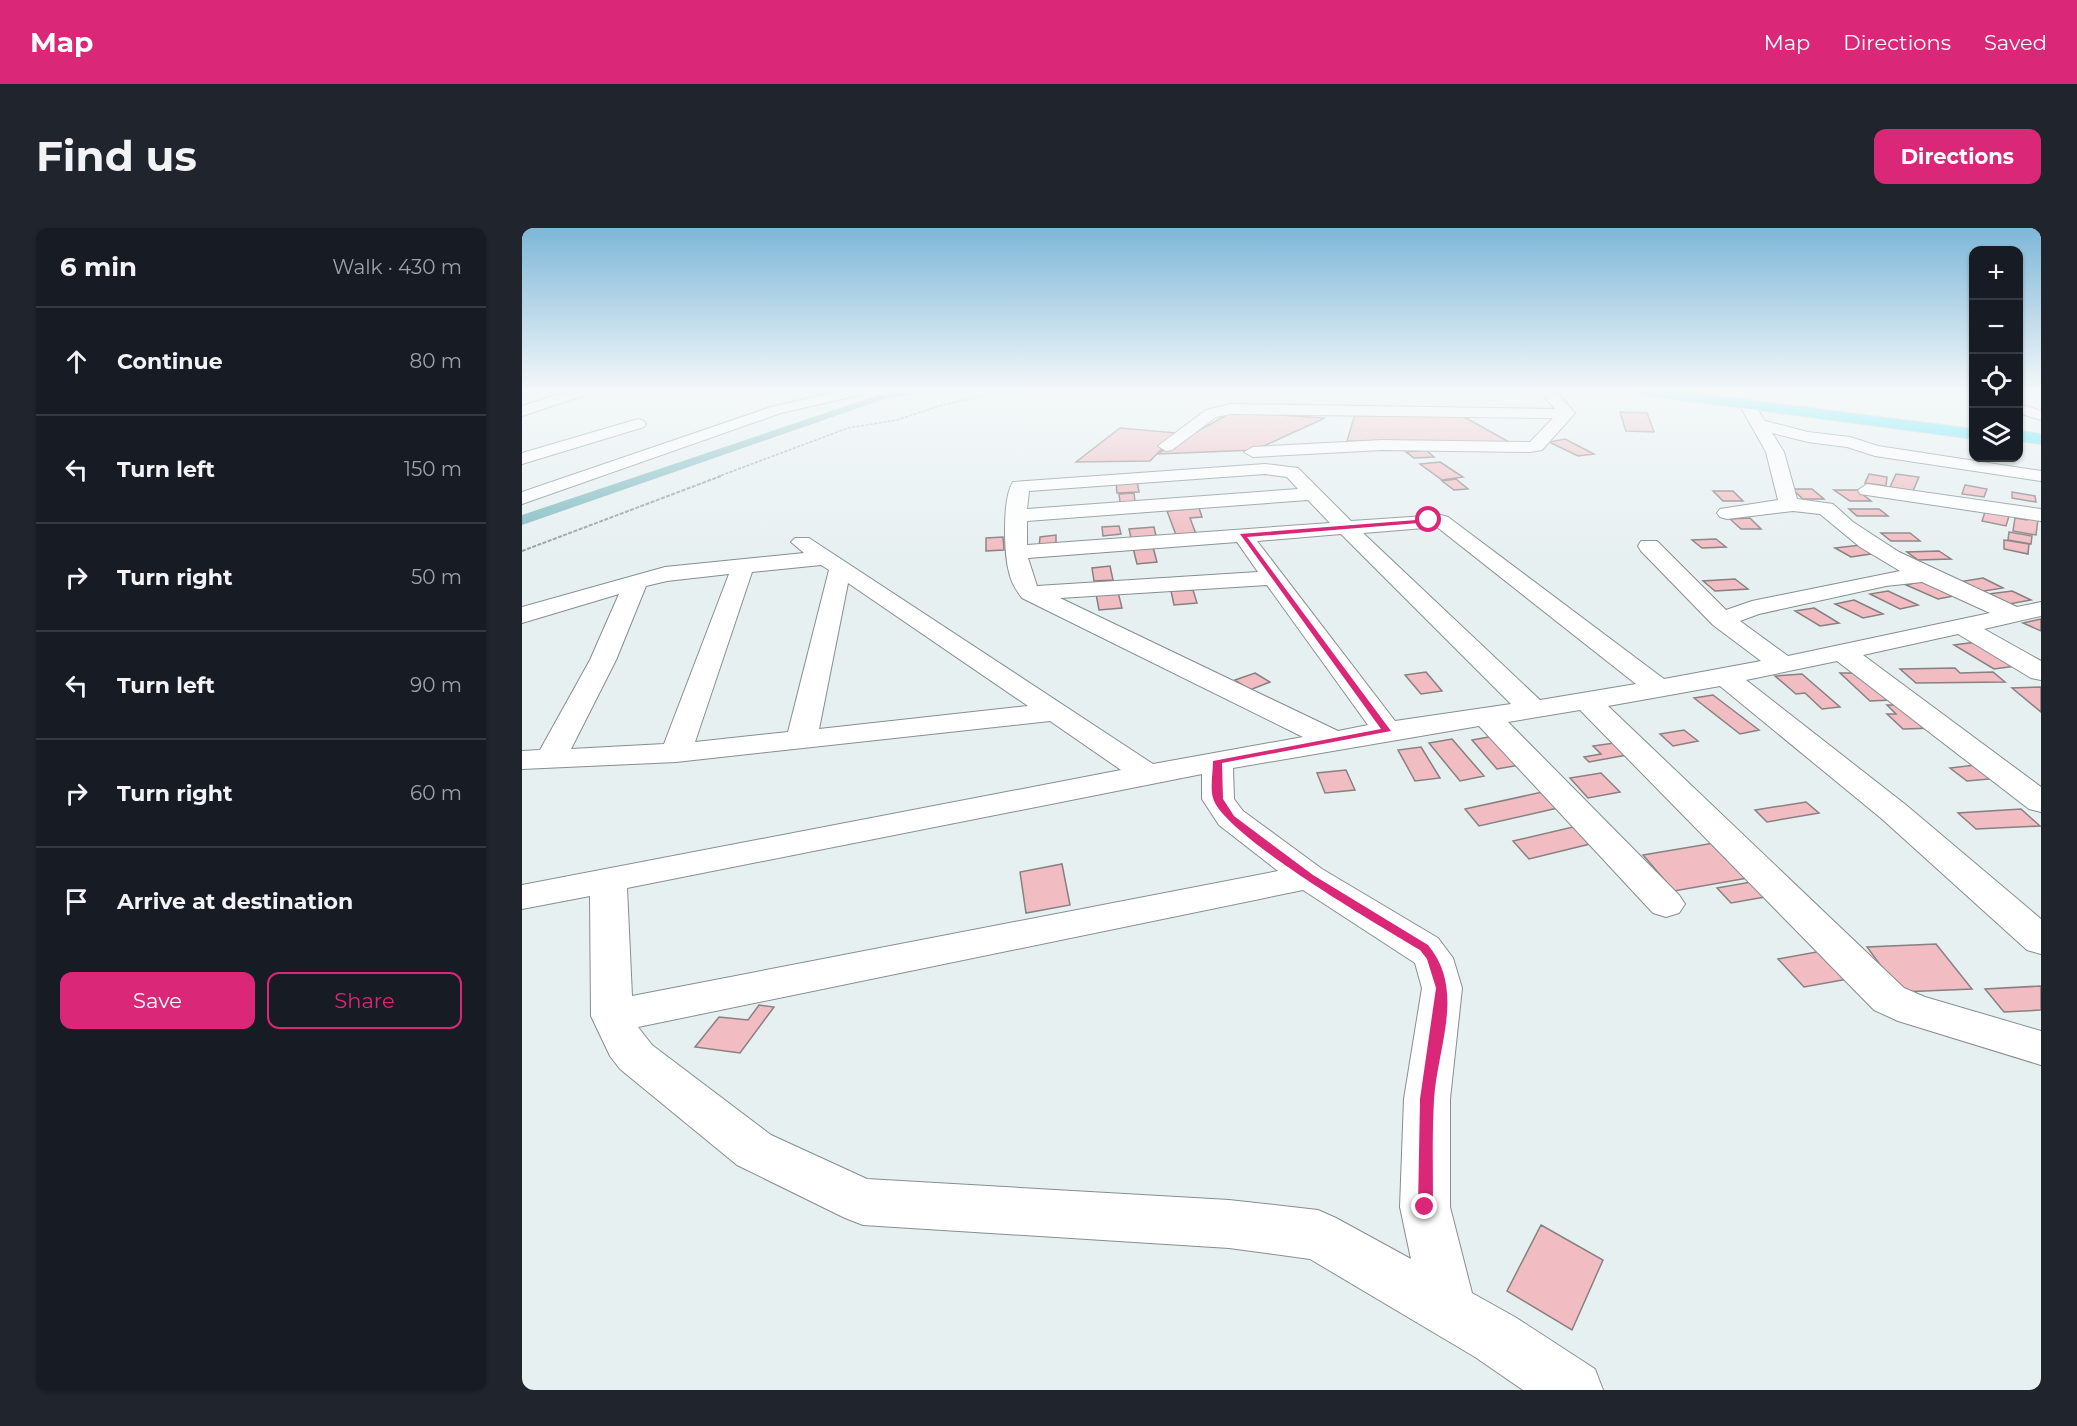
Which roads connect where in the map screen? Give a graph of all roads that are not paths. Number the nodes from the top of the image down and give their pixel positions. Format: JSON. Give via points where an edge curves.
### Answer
{"nodes":[{"id":1,"x":568,"y":445,"type":"edge"},
{"id":2,"x":674,"y":445,"type":"edge"},
{"id":3,"x":1182,"y":445,"type":"edge"},
{"id":4,"x":1268,"y":445,"type":"edge"},
{"id":5,"x":1512,"y":445,"type":"edge"},
{"id":6,"x":1537,"y":445,"type":"edge"},
{"id":7,"x":1771,"y":445,"type":"edge"},
{"id":8,"x":1859,"y":445,"type":"edge"},
{"id":9,"x":1239,"y":453,"type":"dead end"},
{"id":10,"x":1173,"y":454,"type":"dead end"},
{"id":11,"x":522,"y":459,"type":"edge"},
{"id":12,"x":2041,"y":476,"type":"edge"},
{"id":13,"x":1867,"y":490,"type":"dead end"},
{"id":14,"x":1312,"y":494,"type":"junction"},
{"id":15,"x":522,"y":498,"type":"edge"},
{"id":16,"x":1793,"y":505,"type":"junction"},
{"id":17,"x":1727,"y":513,"type":"dead end"},
{"id":18,"x":2041,"y":515,"type":"edge"},
{"id":19,"x":1019,"y":516,"type":"junction"},
{"id":20,"x":1344,"y":527,"type":"junction"},
{"id":21,"x":1242,"y":535,"type":"junction"},
{"id":22,"x":802,"y":542,"type":"dead end"},
{"id":23,"x":1649,"y":546,"type":"dead end"},
{"id":24,"x":1016,"y":552,"type":"junction"},
{"id":25,"x":831,"y":564,"type":"junction"},
{"id":26,"x":743,"y":566,"type":"junction"},
{"id":27,"x":1925,"y":575,"type":"junction"},
{"id":28,"x":1272,"y":578,"type":"junction"},
{"id":29,"x":636,"y":583,"type":"junction"},
{"id":30,"x":1030,"y":593,"type":"junction"},
{"id":31,"x":2028,"y":612,"type":"edge"},
{"id":32,"x":522,"y":616,"type":"edge"},
{"id":33,"x":1722,"y":620,"type":"junction"},
{"id":34,"x":1961,"y":626,"type":"junction"},
{"id":35,"x":1841,"y":651,"type":"junction"},
{"id":36,"x":1782,"y":664,"type":"junction"},
{"id":37,"x":2041,"y":672,"type":"edge"},
{"id":38,"x":1725,"y":677,"type":"junction"},
{"id":39,"x":1658,"y":688,"type":"junction"},
{"id":40,"x":1587,"y":701,"type":"junction"},
{"id":41,"x":1533,"y":709,"type":"junction"},
{"id":42,"x":1057,"y":712,"type":"junction"},
{"id":43,"x":1486,"y":716,"type":"junction"},
{"id":44,"x":1387,"y":731,"type":"junction"},
{"id":45,"x":1333,"y":740,"type":"junction"},
{"id":46,"x":801,"y":741,"type":"junction"},
{"id":47,"x":676,"y":753,"type":"junction"},
{"id":48,"x":536,"y":759,"type":"edge"},
{"id":49,"x":1217,"y":761,"type":"junction"},
{"id":50,"x":1148,"y":774,"type":"junction"},
{"id":51,"x":2041,"y":802,"type":"edge"},
{"id":52,"x":1309,"y":877,"type":"junction"},
{"id":53,"x":608,"y":880,"type":"junction"},
{"id":54,"x":522,"y":897,"type":"edge"},
{"id":55,"x":1666,"y":904,"type":"dead end"},
{"id":56,"x":2041,"y":940,"type":"edge"},
{"id":57,"x":612,"y":1016,"type":"junction"},
{"id":58,"x":2041,"y":1048,"type":"edge"},
{"id":59,"x":1449,"y":1310,"type":"junction"},
{"id":60,"x":1574,"y":1390,"type":"edge"}],
"edges":[{"from":1,"to":11,"type":"street"},
{"from":2,"to":15,"type":"street"},
{"from":3,"to":10,"type":"street"},
{"from":4,"to":9,"type":"street"},
{"from":5,"to":6,"type":"street"},
{"from":7,"to":16,"type":"street","via":[[1788,502]]},
{"from":8,"to":12,"type":"street","via":[[1878,452]]},
{"from":13,"to":18,"type":"street"},
{"from":14,"to":19,"type":"street"},
{"from":14,"to":19,"type":"street","via":[[1292,472],[1273,469],[1025,484],[1020,487]]},
{"from":14,"to":20,"type":"street"},
{"from":16,"to":17,"type":"street"},
{"from":16,"to":27,"type":"street","via":[[1825,507],[1846,528]]},
{"from":19,"to":24,"type":"street"},
{"from":20,"to":21,"type":"street"},
{"from":20,"to":39,"type":"street","via":[[1445,522]]},
{"from":20,"to":41,"type":"street"},
{"from":21,"to":24,"type":"street"},
{"from":21,"to":28,"type":"street"},
{"from":22,"to":25,"type":"street"},
{"from":23,"to":33,"type":"street"},
{"from":24,"to":30,"type":"street","via":[[1025,588]]},
{"from":25,"to":26,"type":"street"},
{"from":25,"to":42,"type":"street"},
{"from":25,"to":46,"type":"street"},
{"from":26,"to":29,"type":"street","via":[[675,573]]},
{"from":26,"to":47,"type":"street"},
{"from":27,"to":31,"type":"street"},
{"from":27,"to":33,"type":"street","via":[[1886,579],[1752,608]]},
{"from":28,"to":30,"type":"street"},
{"from":28,"to":44,"type":"street"},
{"from":29,"to":32,"type":"street"},
{"from":29,"to":48,"type":"street","via":[[603,660]]},
{"from":30,"to":45,"type":"street"},
{"from":31,"to":34,"type":"street"},
{"from":33,"to":36,"type":"street"},
{"from":34,"to":35,"type":"street"},
{"from":34,"to":37,"type":"street"},
{"from":35,"to":36,"type":"street"},
{"from":35,"to":51,"type":"street"},
{"from":36,"to":38,"type":"street"},
{"from":38,"to":39,"type":"street"},
{"from":38,"to":56,"type":"street","via":[[1894,812]]},
{"from":39,"to":40,"type":"street"},
{"from":40,"to":41,"type":"street"},
{"from":40,"to":58,"type":"street","via":[[1889,999],[1913,1010]]},
{"from":41,"to":43,"type":"street"},
{"from":42,"to":46,"type":"street"},
{"from":42,"to":50,"type":"street"},
{"from":43,"to":44,"type":"street"},
{"from":43,"to":55,"type":"street"},
{"from":44,"to":45,"type":"street"},
{"from":45,"to":49,"type":"street"},
{"from":46,"to":47,"type":"street"},
{"from":47,"to":48,"type":"street"},
{"from":49,"to":50,"type":"street"},
{"from":49,"to":52,"type":"street","via":[[1218,799],[1224,811]]},
{"from":50,"to":53,"type":"street"},
{"from":52,"to":57,"type":"street"},
{"from":52,"to":59,"type":"street","via":[[1424,948],[1439,973],[1442,1005],[1427,1099],[1425,1207]]},
{"from":53,"to":54,"type":"street"},
{"from":53,"to":57,"type":"street"},
{"from":57,"to":59,"type":"street","via":[[636,1057],[754,1150],[863,1202],[1229,1224],[1318,1235]]},
{"from":59,"to":60,"type":"street"}]}
